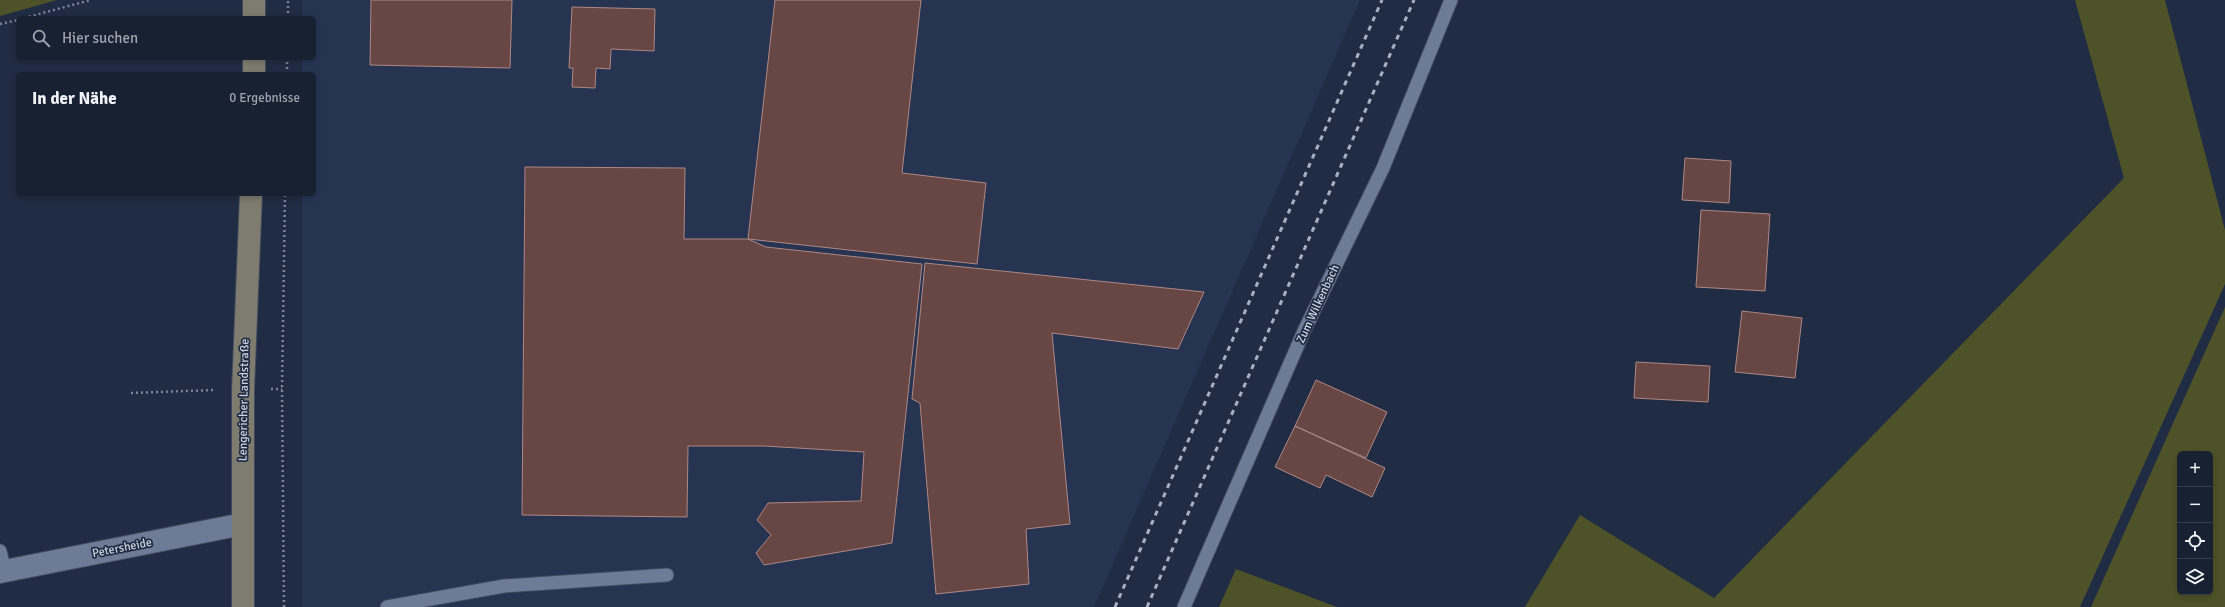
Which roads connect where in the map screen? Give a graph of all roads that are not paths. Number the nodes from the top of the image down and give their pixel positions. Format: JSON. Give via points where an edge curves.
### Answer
{"nodes":[{"id":1,"x":254,"y":0,"type":"edge"},
{"id":2,"x":1451,"y":0,"type":"edge"},
{"id":3,"x":254,"y":16,"type":"edge"},
{"id":4,"x":254,"y":60,"type":"edge"},
{"id":5,"x":254,"y":72,"type":"edge"},
{"id":6,"x":251,"y":196,"type":"edge"},
{"id":7,"x":243,"y":524,"type":"junction"},
{"id":8,"x":2,"y":565,"type":"edge"},
{"id":9,"x":667,"y":575,"type":"dead end"},
{"id":10,"x":243,"y":607,"type":"edge"},
{"id":11,"x":387,"y":607,"type":"edge"},
{"id":12,"x":1184,"y":607,"type":"edge"}],
"edges":[{"from":1,"to":3,"type":"main road"},
{"from":2,"to":12,"type":"lane","name":"Zum Wilkenbach","via":[[1383,168],[1304,331]]},
{"from":4,"to":5,"type":"main road"},
{"from":6,"to":7,"type":"main road","name":"Lengericher Landstraße","via":[[243,390]]},
{"from":7,"to":8,"type":"street","name":"Petersheide"},
{"from":7,"to":10,"type":"main road","name":"Lengericher Landstraße"},
{"from":9,"to":11,"type":"lane","via":[[504,586]]}]}
